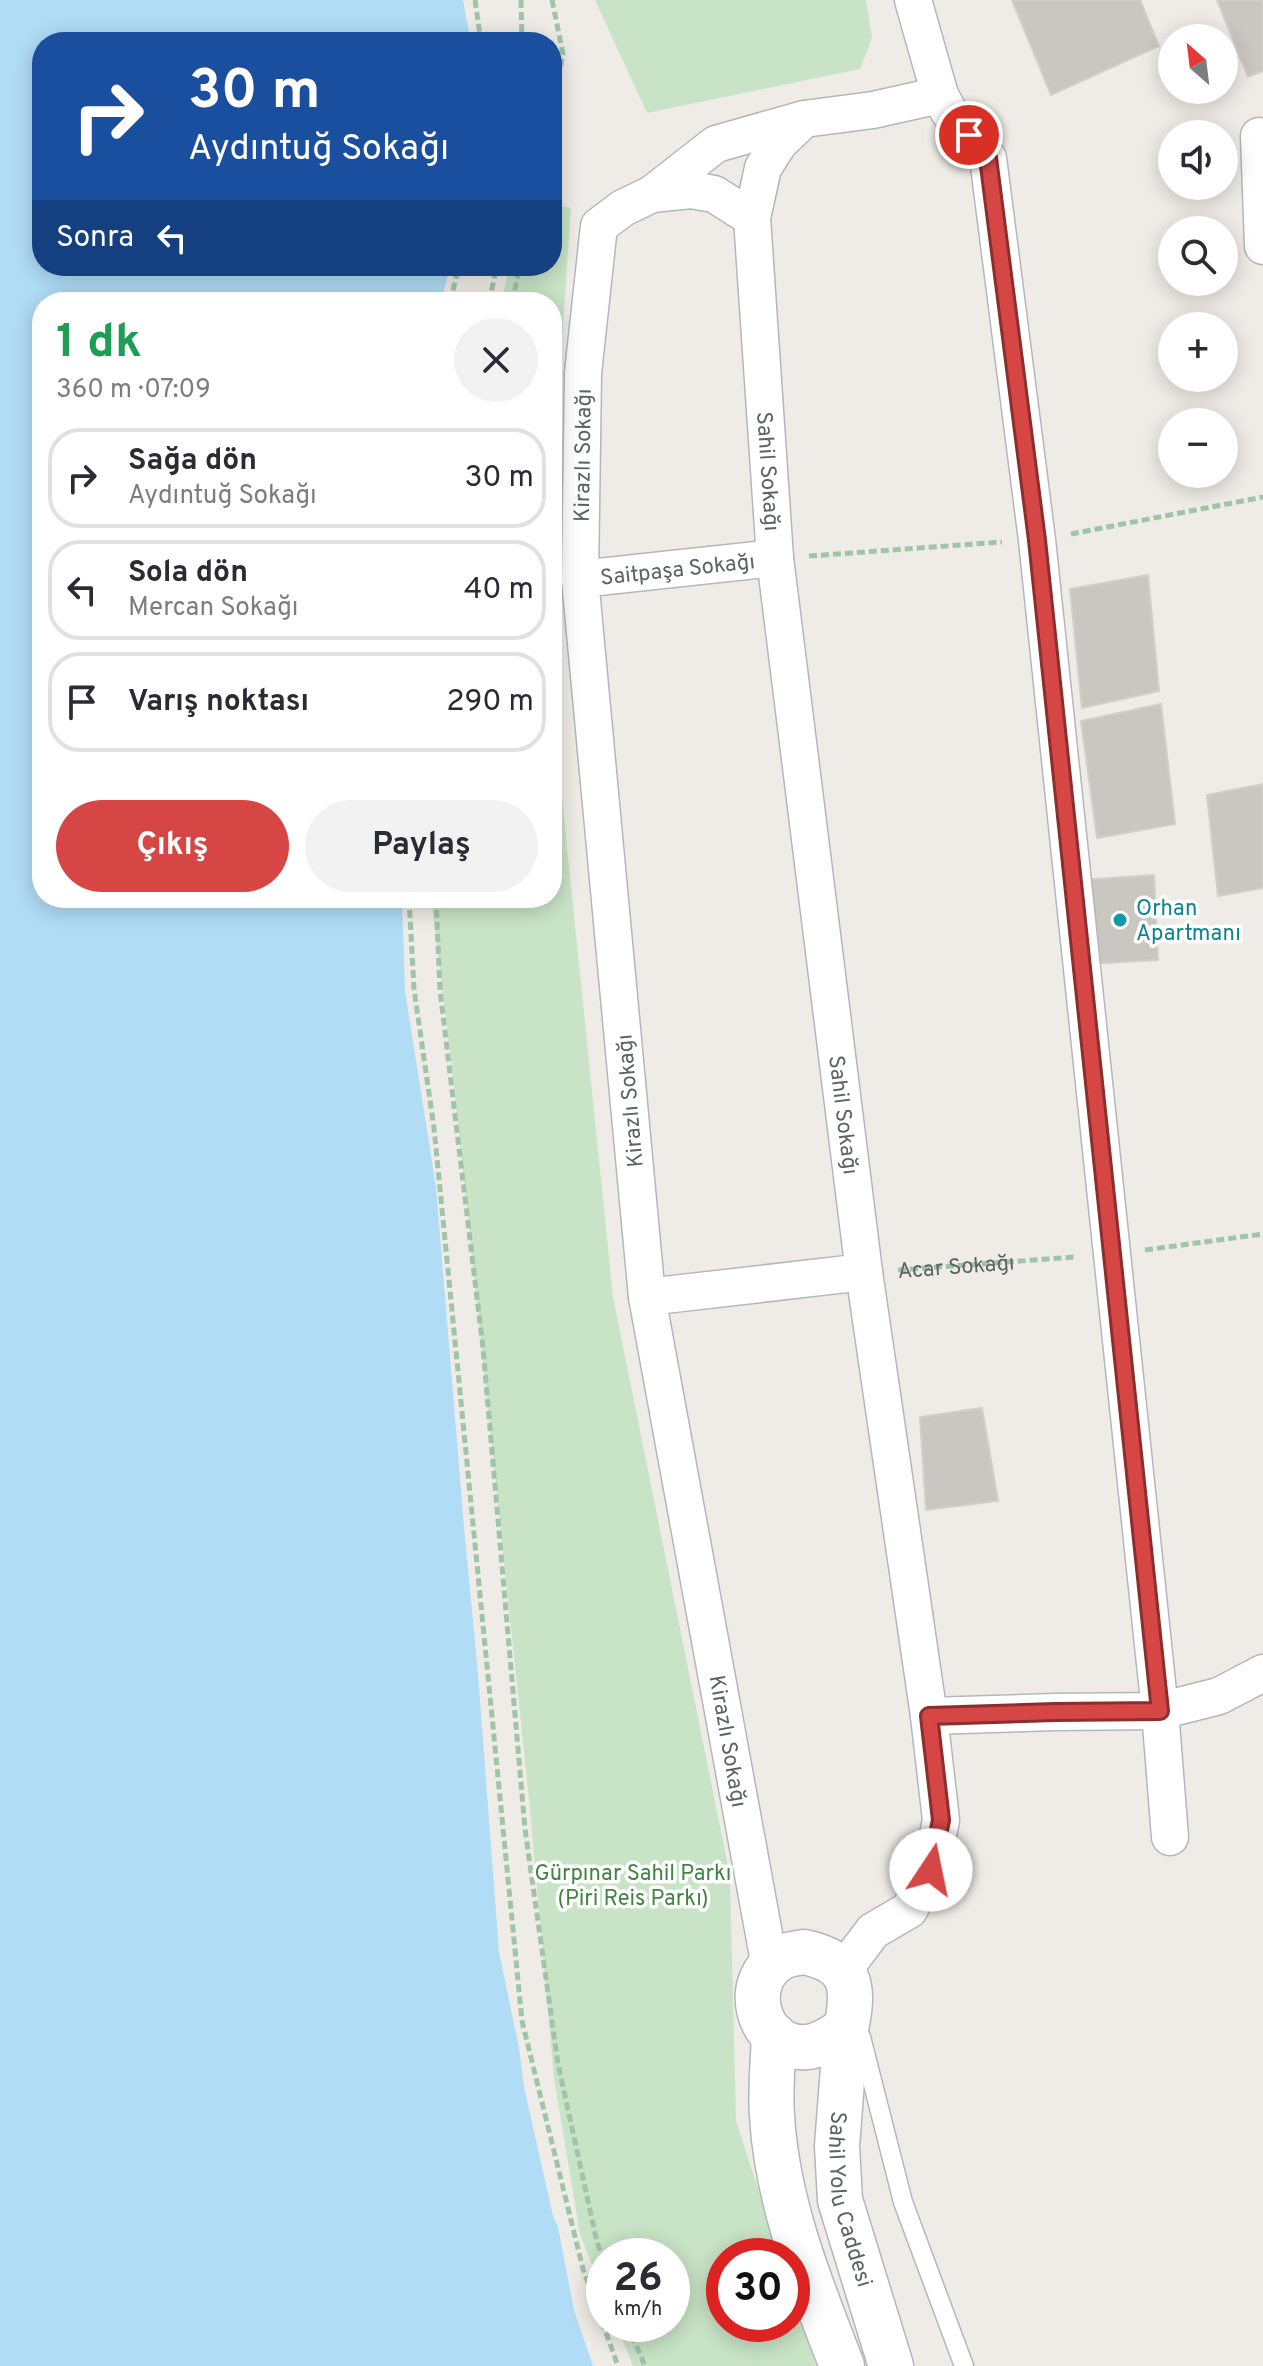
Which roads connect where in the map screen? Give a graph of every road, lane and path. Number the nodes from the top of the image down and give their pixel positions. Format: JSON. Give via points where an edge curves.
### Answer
{"nodes":[{"id":1,"x":475,"y":0,"type":"edge"},
{"id":2,"x":521,"y":0,"type":"edge"},
{"id":3,"x":552,"y":0,"type":"edge"},
{"id":4,"x":913,"y":0,"type":"edge"},
{"id":5,"x":480,"y":32,"type":"edge"},
{"id":6,"x":522,"y":32,"type":"edge"},
{"id":7,"x":559,"y":32,"type":"edge"},
{"id":8,"x":940,"y":95,"type":"junction"},
{"id":9,"x":804,"y":119,"type":"junction"},
{"id":10,"x":1259,"y":136,"type":"dead end"},
{"id":11,"x":652,"y":194,"type":"junction"},
{"id":12,"x":752,"y":218,"type":"junction"},
{"id":13,"x":1263,"y":246,"type":"edge"},
{"id":14,"x":775,"y":558,"type":"junction"},
{"id":15,"x":580,"y":579,"type":"junction"},
{"id":16,"x":410,"y":908,"type":"edge"},
{"id":17,"x":436,"y":908,"type":"edge"},
{"id":18,"x":1263,"y":1234,"type":"edge"},
{"id":19,"x":1112,"y":1255,"type":"junction"},
{"id":20,"x":864,"y":1272,"type":"junction"},
{"id":21,"x":647,"y":1297,"type":"junction"},
{"id":22,"x":1263,"y":1673,"type":"edge"},
{"id":23,"x":1160,"y":1711,"type":"junction"},
{"id":24,"x":929,"y":1716,"type":"junction"},
{"id":25,"x":1170,"y":1837,"type":"dead end"},
{"id":26,"x":770,"y":1967,"type":"junction"},
{"id":27,"x":842,"y":1972,"type":"junction"},
{"id":28,"x":848,"y":2023,"type":"junction"},
{"id":29,"x":774,"y":2035,"type":"junction"},
{"id":30,"x":596,"y":2238,"type":"edge"},
{"id":31,"x":635,"y":2342,"type":"edge"},
{"id":32,"x":618,"y":2366,"type":"edge"},
{"id":33,"x":645,"y":2366,"type":"edge"},
{"id":34,"x":842,"y":2366,"type":"edge"},
{"id":35,"x":891,"y":2366,"type":"edge"},
{"id":36,"x":964,"y":2366,"type":"edge"}],
"edges":[{"from":1,"to":5,"type":"path"},
{"from":2,"to":6,"type":"path"},
{"from":3,"to":7,"type":"path"},
{"from":4,"to":8,"type":"street"},
{"from":8,"to":9,"type":"street"},
{"from":8,"to":19,"type":"street","via":[[988,158],[1039,556]]},
{"from":9,"to":11,"type":"street","via":[[716,144]]},
{"from":9,"to":12,"type":"street","name":"Sahil Sokağı","via":[[763,168]]},
{"from":10,"to":13,"type":"street"},
{"from":11,"to":12,"type":"street","via":[[714,194]]},
{"from":11,"to":15,"type":"street","name":"Kirazlı Sokağı","via":[[599,226],[583,373]]},
{"from":12,"to":14,"type":"street","name":"Sahil Sokağı"},
{"from":14,"to":15,"type":"street","name":"Saitpaşa Sokağı"},
{"from":14,"to":20,"type":"street","name":"Sahil Sokağı"},
{"from":15,"to":21,"type":"street","name":"Kirazlı Sokağı"},
{"from":16,"to":32,"type":"path","via":[[522,2021],[583,2269]]},
{"from":17,"to":30,"type":"path","via":[[440,990],[483,1348],[525,1829],[558,2064]]},
{"from":18,"to":19,"type":"path","name":"Acar Sokağı"},
{"from":19,"to":20,"type":"path","name":"Acar Sokağı"},
{"from":19,"to":23,"type":"street"},
{"from":20,"to":21,"type":"street","name":"Acar Sokağı"},
{"from":20,"to":24,"type":"street","name":"Sahil Sokağı"},
{"from":21,"to":26,"type":"street","name":"Kirazlı Sokağı"},
{"from":22,"to":23,"type":"street","via":[[1219,1696]]},
{"from":23,"to":24,"type":"street"},
{"from":23,"to":25,"type":"street"},
{"from":24,"to":27,"type":"street","name":"Sahil Sokağı","via":[[941,1820],[931,1870],[909,1910],[873,1931]]},
{"from":26,"to":27,"type":"street","via":[[785,1956],[804,1952],[822,1956]]},
{"from":26,"to":29,"type":"street","via":[[756,2001],[760,2019]]},
{"from":27,"to":28,"type":"street","via":[[852,1999]]},
{"from":28,"to":29,"type":"street","via":[[823,2043],[805,2047]]},
{"from":28,"to":35,"type":"street","name":"Sahil Yolu Caddesi","via":[[837,2146],[840,2200]]},
{"from":28,"to":36,"type":"lane","via":[[860,2035],[903,2202]]},
{"from":29,"to":34,"type":"street","via":[[771,2115],[782,2186],[810,2284]]},
{"from":31,"to":33,"type":"path"}]}
